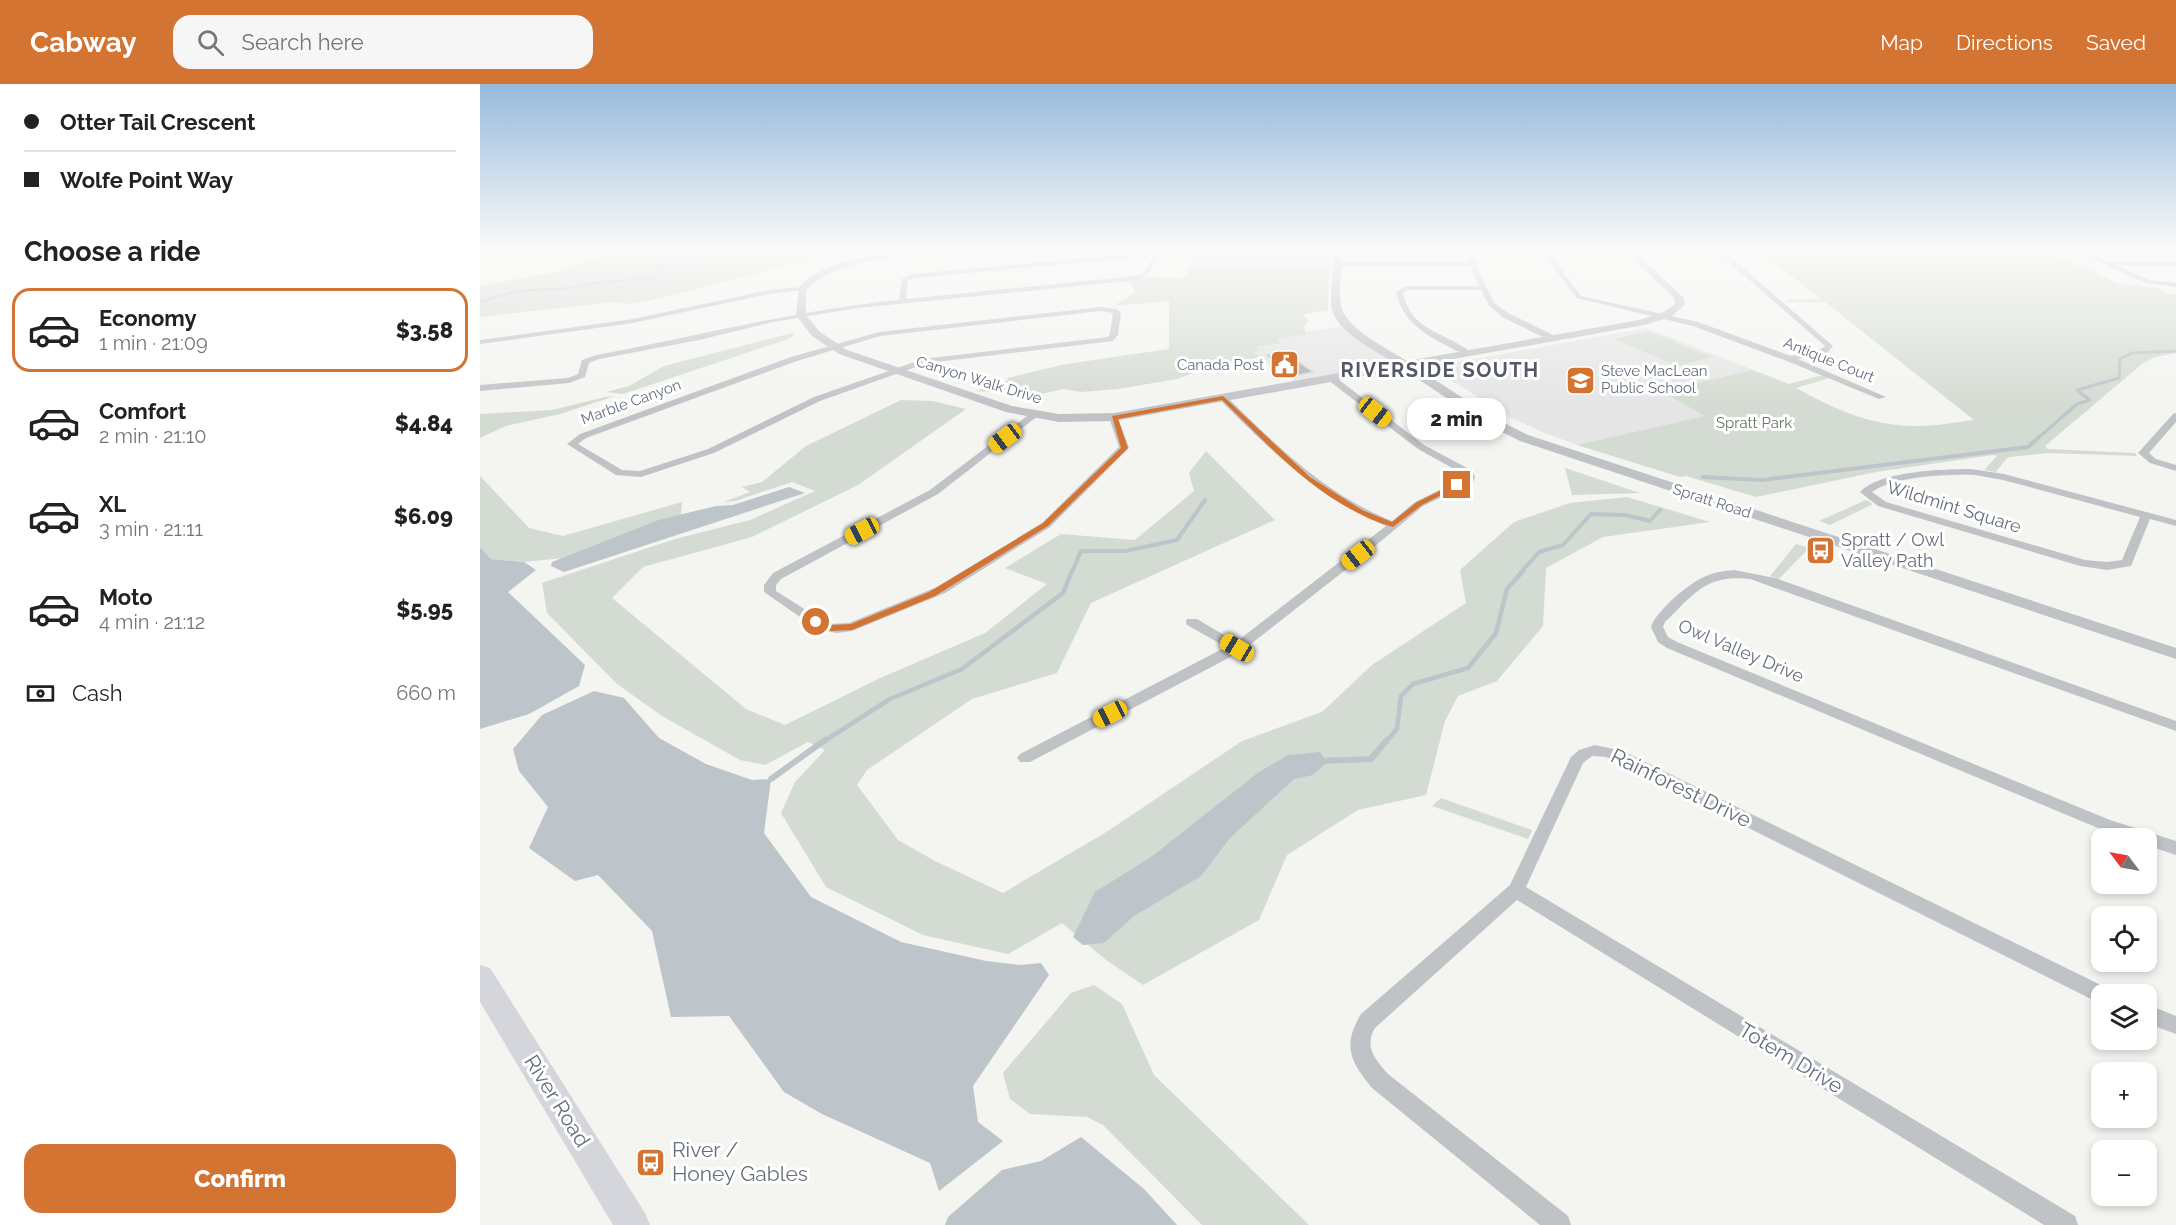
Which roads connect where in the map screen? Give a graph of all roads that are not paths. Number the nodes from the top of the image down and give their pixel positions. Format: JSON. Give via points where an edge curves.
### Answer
{"nodes":[{"id":1,"x":725,"y":301,"type":"edge"},
{"id":2,"x":801,"y":301,"type":"edge"},
{"id":3,"x":909,"y":301,"type":"edge"},
{"id":4,"x":1336,"y":301,"type":"edge"},
{"id":5,"x":1401,"y":301,"type":"edge"},
{"id":6,"x":1490,"y":301,"type":"edge"},
{"id":7,"x":1599,"y":301,"type":"edge"},
{"id":8,"x":1680,"y":301,"type":"edge"},
{"id":9,"x":1777,"y":301,"type":"edge"},
{"id":10,"x":902,"y":302,"type":"joint"},
{"id":11,"x":801,"y":315,"type":"junction"},
{"id":12,"x":1663,"y":315,"type":"junction"},
{"id":13,"x":1554,"y":339,"type":"junction"},
{"id":14,"x":480,"y":342,"type":"edge"},
{"id":15,"x":832,"y":347,"type":"junction"},
{"id":16,"x":1468,"y":353,"type":"junction"},
{"id":17,"x":1790,"y":359,"type":"junction"},
{"id":18,"x":1404,"y":365,"type":"junction"},
{"id":19,"x":895,"y":371,"type":"junction"},
{"id":20,"x":1331,"y":378,"type":"junction"},
{"id":21,"x":480,"y":388,"type":"edge"},
{"id":22,"x":1882,"y":397,"type":"dead end"},
{"id":23,"x":1223,"y":398,"type":"junction"},
{"id":24,"x":1035,"y":415,"type":"junction"},
{"id":25,"x":1114,"y":417,"type":"junction"},
{"id":26,"x":2175,"y":420,"type":"edge"},
{"id":27,"x":2176,"y":468,"type":"edge"},
{"id":28,"x":2146,"y":515,"type":"junction"},
{"id":29,"x":2176,"y":523,"type":"edge"},
{"id":30,"x":1393,"y":525,"type":"junction"},
{"id":31,"x":1192,"y":622,"type":"dead end"},
{"id":32,"x":1237,"y":648,"type":"junction"},
{"id":33,"x":2176,"y":654,"type":"edge"},
{"id":34,"x":2176,"y":726,"type":"edge"},
{"id":35,"x":1025,"y":758,"type":"dead end"},
{"id":36,"x":2176,"y":848,"type":"edge"},
{"id":37,"x":1516,"y":890,"type":"junction"},
{"id":38,"x":480,"y":977,"type":"edge"},
{"id":39,"x":2091,"y":991,"type":"edge"},
{"id":40,"x":2157,"y":1017,"type":"edge"},
{"id":41,"x":2176,"y":1025,"type":"edge"},
{"id":42,"x":627,"y":1223,"type":"edge"},
{"id":43,"x":1558,"y":1225,"type":"edge"},
{"id":44,"x":2066,"y":1225,"type":"edge"}],
"edges":[{"from":1,"to":14,"type":"street","via":[[633,321]]},
{"from":2,"to":11,"type":"street"},
{"from":3,"to":10,"type":"street"},
{"from":4,"to":18,"type":"street","name":"Spratt Road","via":[[1342,320],[1363,339]]},
{"from":5,"to":16,"type":"street","via":[[1410,318]]},
{"from":6,"to":13,"type":"street","via":[[1505,315]]},
{"from":7,"to":12,"type":"street","name":"Antique Court"},
{"from":8,"to":12,"type":"street","via":[[1677,308]]},
{"from":9,"to":17,"type":"street","via":[[1829,346],[1824,351]]},
{"from":10,"to":11,"type":"street"},
{"from":11,"to":15,"type":"street","name":"Canyon Walk Drive"},
{"from":11,"to":21,"type":"street","via":[[597,357],[585,362],[582,375],[569,380]]},
{"from":12,"to":13,"type":"street","name":"Canyon Walk Drive"},
{"from":12,"to":17,"type":"street","name":"Antique Court"},
{"from":13,"to":16,"type":"street","name":"Canyon Walk Drive"},
{"from":15,"to":19,"type":"street","name":"Canyon Walk Drive"},
{"from":15,"to":19,"type":"street","via":[[903,329],[1101,309],[1117,313],[1114,335],[1105,340],[932,360]]},
{"from":15,"to":19,"type":"street","name":"Marble Canyon","via":[[595,431],[572,444],[620,473],[641,474],[702,454],[817,399]]},
{"from":16,"to":18,"type":"street","name":"Canyon Walk Drive"},
{"from":17,"to":22,"type":"street","name":"Antique Court"},
{"from":18,"to":20,"type":"street","name":"Canyon Walk Drive"},
{"from":18,"to":33,"type":"street","name":"Spratt Road","via":[[1488,420],[1541,445]]},
{"from":19,"to":24,"type":"street","name":"Canyon Walk Drive"},
{"from":20,"to":23,"type":"street","name":"Canyon Walk Drive"},
{"from":20,"to":30,"type":"street","via":[[1421,447],[1469,475],[1469,480],[1419,504]]},
{"from":23,"to":25,"type":"street","name":"Canyon Walk Drive"},
{"from":23,"to":30,"type":"street","via":[[1308,478],[1359,512]]},
{"from":24,"to":25,"type":"street","name":"Canyon Walk Drive"},
{"from":24,"to":25,"type":"street","via":[[934,492],[777,576],[770,592],[824,627],[837,629],[852,627],[941,590],[1050,522],[1122,451],[1125,446]]},
{"from":26,"to":27,"type":"street","via":[[2143,453],[2153,461]]},
{"from":28,"to":28,"type":"street","name":"Wildmint Square","via":[[1979,472],[1891,481],[1869,486],[1865,492],[1882,504],[2084,563],[2107,566],[2127,563]]},
{"from":28,"to":29,"type":"street","name":"Wildmint Square"},
{"from":30,"to":32,"type":"street"},
{"from":31,"to":32,"type":"street"},
{"from":32,"to":35,"type":"street"},
{"from":34,"to":36,"type":"street","name":"Owl Valley Drive","via":[[1771,581],[1739,573],[1709,577],[1698,583],[1657,627],[1663,639],[1672,645],[2104,824]]},
{"from":37,"to":39,"type":"street","name":"Rainforest Drive","via":[[1576,761],[1585,752],[1601,750],[1618,755]]},
{"from":37,"to":43,"type":"street","name":"Rainforest Drive","via":[[1368,1021],[1358,1038],[1359,1050],[1380,1081]]},
{"from":37,"to":44,"type":"street","name":"Totem Drive"},
{"from":38,"to":42,"type":"main road","name":"River Road"},
{"from":40,"to":41,"type":"street"}]}
